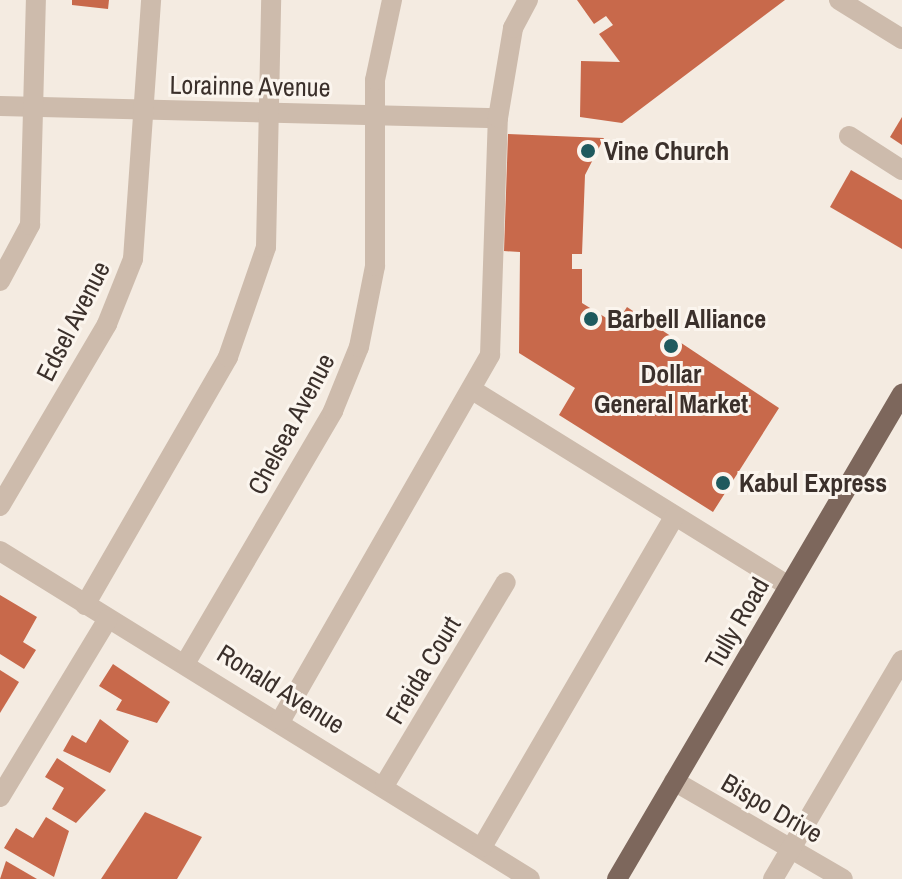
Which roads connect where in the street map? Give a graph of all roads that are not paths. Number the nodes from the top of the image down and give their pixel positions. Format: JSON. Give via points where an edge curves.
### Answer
{"nodes":[{"id":1,"x":36,"y":0,"type":"edge"},
{"id":2,"x":151,"y":0,"type":"edge"},
{"id":3,"x":271,"y":0,"type":"edge"},
{"id":4,"x":392,"y":0,"type":"edge"},
{"id":5,"x":528,"y":0,"type":"edge"},
{"id":6,"x":839,"y":0,"type":"edge"},
{"id":7,"x":902,"y":39,"type":"edge"},
{"id":8,"x":0,"y":106,"type":"edge"},
{"id":9,"x":33,"y":106,"type":"junction"},
{"id":10,"x":144,"y":109,"type":"junction"},
{"id":11,"x":268,"y":112,"type":"junction"},
{"id":12,"x":375,"y":115,"type":"junction"},
{"id":13,"x":498,"y":118,"type":"junction"},
{"id":14,"x":849,"y":136,"type":"dead end"},
{"id":15,"x":902,"y":170,"type":"edge"},
{"id":16,"x":0,"y":281,"type":"edge"},
{"id":17,"x":474,"y":391,"type":"junction"},
{"id":18,"x":902,"y":394,"type":"edge"},
{"id":19,"x":0,"y":506,"type":"edge"},
{"id":20,"x":674,"y":517,"type":"junction"},
{"id":21,"x":0,"y":551,"type":"edge"},
{"id":22,"x":506,"y":582,"type":"dead end"},
{"id":23,"x":789,"y":586,"type":"junction"},
{"id":24,"x":85,"y":605,"type":"junction"},
{"id":25,"x":108,"y":619,"type":"junction"},
{"id":26,"x":902,"y":660,"type":"edge"},
{"id":27,"x":186,"y":662,"type":"junction"},
{"id":28,"x":281,"y":720,"type":"junction"},
{"id":29,"x":674,"y":781,"type":"junction"},
{"id":30,"x":385,"y":784,"type":"junction"},
{"id":31,"x":0,"y":797,"type":"edge"},
{"id":32,"x":482,"y":847,"type":"junction"},
{"id":33,"x":791,"y":849,"type":"junction"},
{"id":34,"x":530,"y":879,"type":"edge"},
{"id":35,"x":617,"y":879,"type":"edge"},
{"id":36,"x":773,"y":879,"type":"edge"},
{"id":37,"x":843,"y":879,"type":"edge"}],
"edges":[{"from":1,"to":9,"type":"street"},
{"from":2,"to":10,"type":"street","name":"Edsel Avenue"},
{"from":3,"to":11,"type":"street"},
{"from":4,"to":12,"type":"street","name":"Chelsea Avenue","via":[[380,44]]},
{"from":5,"to":13,"type":"street","via":[[513,28]]},
{"from":6,"to":7,"type":"street"},
{"from":8,"to":9,"type":"street","name":"Lorainne Avenue"},
{"from":9,"to":10,"type":"street","name":"Lorainne Avenue"},
{"from":9,"to":16,"type":"street","via":[[30,225]]},
{"from":10,"to":11,"type":"street","name":"Lorainne Avenue"},
{"from":10,"to":19,"type":"street","name":"Edsel Avenue","via":[[141,212],[121,295]]},
{"from":11,"to":12,"type":"street","name":"Lorainne Avenue"},
{"from":11,"to":24,"type":"street","via":[[266,247],[228,357]]},
{"from":12,"to":13,"type":"street","name":"Lorainne Avenue"},
{"from":12,"to":27,"type":"street","name":"Chelsea Avenue","via":[[375,266],[359,347],[333,411]]},
{"from":13,"to":17,"type":"street","via":[[490,355]]},
{"from":14,"to":15,"type":"street"},
{"from":17,"to":20,"type":"street"},
{"from":17,"to":28,"type":"street"},
{"from":18,"to":23,"type":"main road","name":"Tully Road"},
{"from":20,"to":23,"type":"street"},
{"from":20,"to":32,"type":"street"},
{"from":21,"to":24,"type":"street","name":"Ronald Avenue"},
{"from":22,"to":30,"type":"street","name":"Freida Court"},
{"from":23,"to":29,"type":"main road","name":"Tully Road"},
{"from":24,"to":25,"type":"street","name":"Ronald Avenue"},
{"from":25,"to":27,"type":"street","name":"Ronald Avenue"},
{"from":25,"to":31,"type":"street"},
{"from":26,"to":33,"type":"street"},
{"from":27,"to":28,"type":"street","name":"Ronald Avenue"},
{"from":28,"to":30,"type":"street","name":"Ronald Avenue"},
{"from":29,"to":33,"type":"street","name":"Bispo Drive"},
{"from":29,"to":35,"type":"main road","name":"Tully Road"},
{"from":30,"to":32,"type":"street","name":"Ronald Avenue"},
{"from":32,"to":34,"type":"street","name":"Ronald Avenue"},
{"from":33,"to":36,"type":"street"},
{"from":33,"to":37,"type":"street","name":"Bispo Drive"}]}
